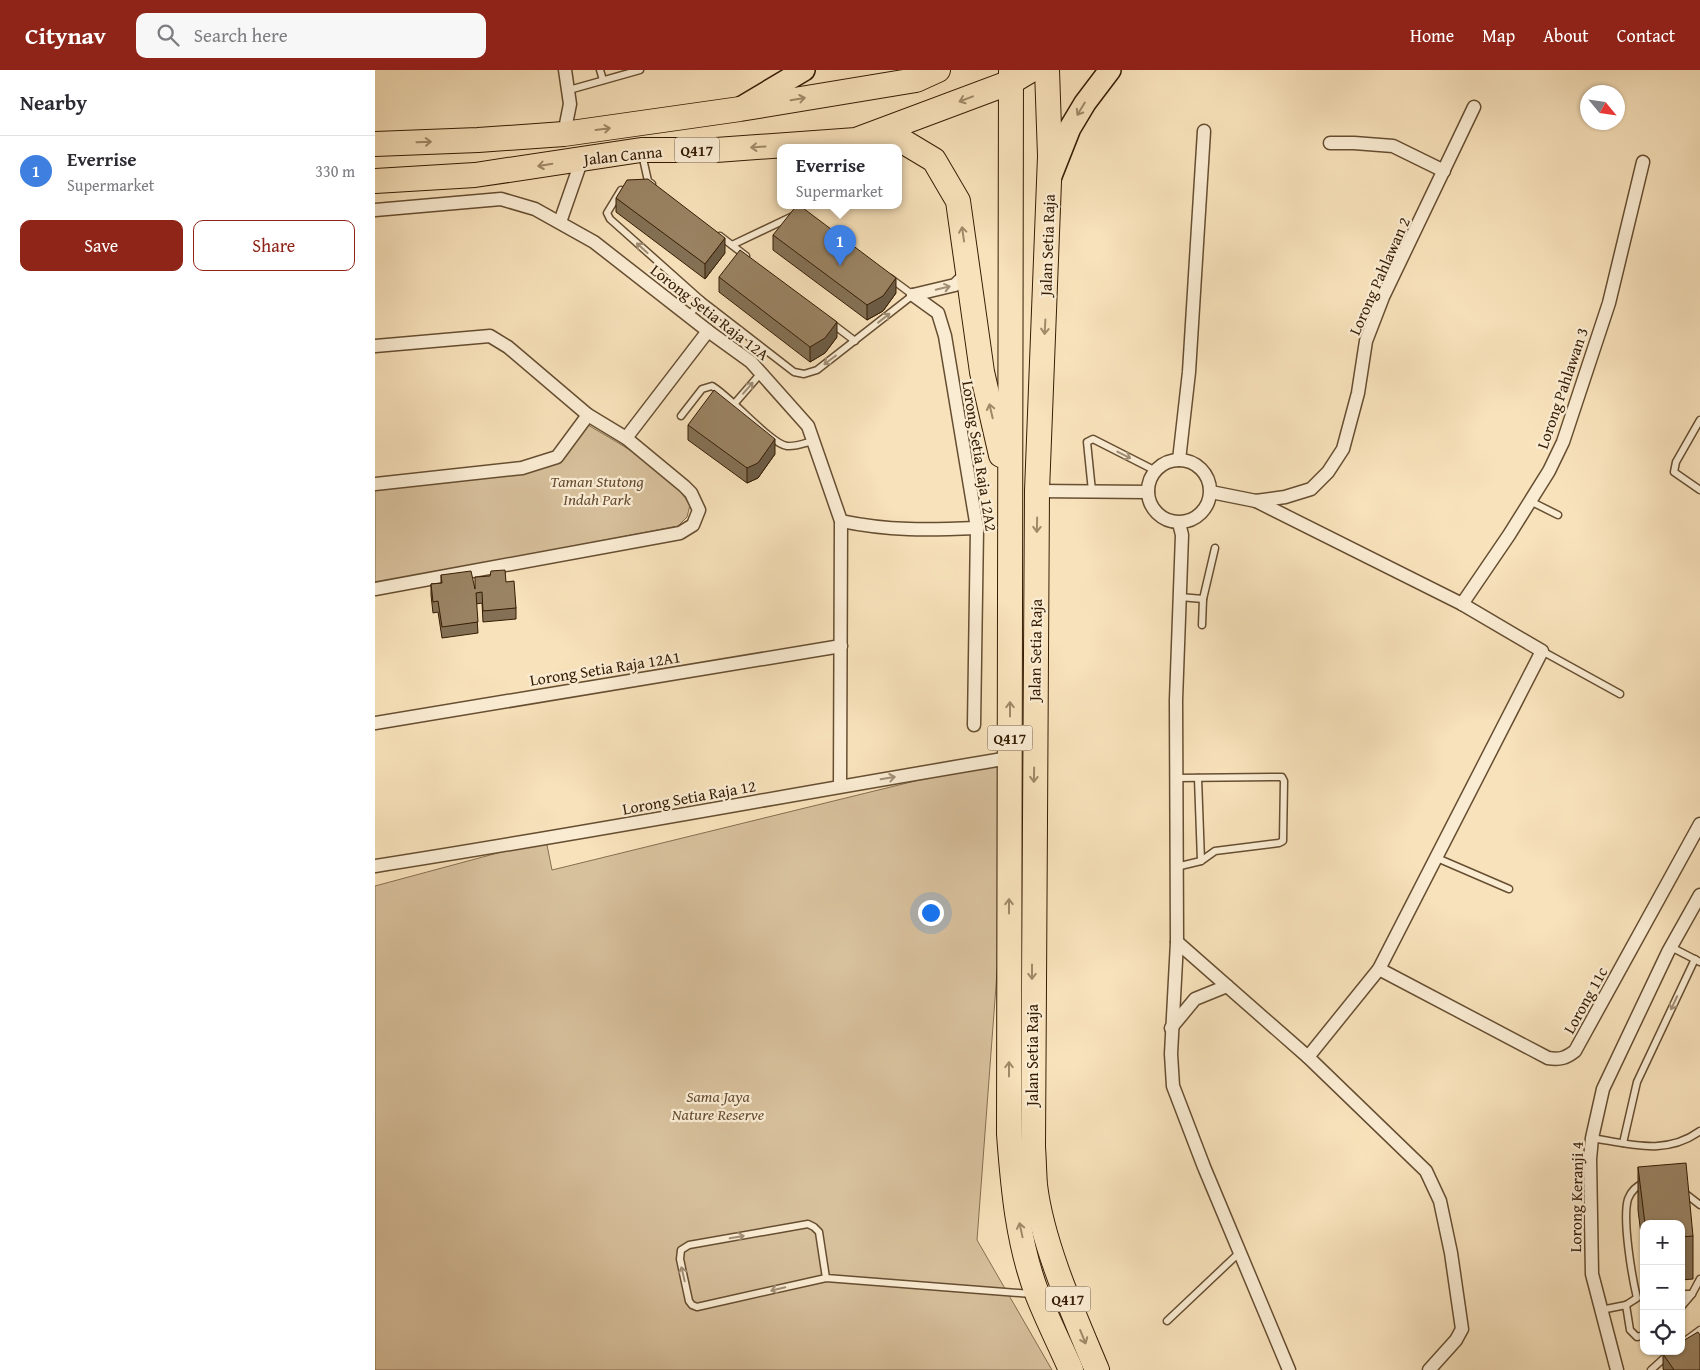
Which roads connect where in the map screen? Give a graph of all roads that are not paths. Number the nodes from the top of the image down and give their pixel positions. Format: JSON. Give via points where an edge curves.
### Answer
{"nodes":[{"id":1,"x":565,"y":70,"type":"edge"},
{"id":2,"x":600,"y":70,"type":"edge"},
{"id":3,"x":640,"y":70,"type":"edge"},
{"id":4,"x":804,"y":70,"type":"edge"},
{"id":5,"x":937,"y":70,"type":"edge"},
{"id":6,"x":1047,"y":70,"type":"edge"},
{"id":7,"x":1111,"y":70,"type":"edge"},
{"id":8,"x":1018,"y":74,"type":"edge"},
{"id":9,"x":603,"y":80,"type":"junction"},
{"id":10,"x":569,"y":90,"type":"junction"},
{"id":11,"x":1474,"y":106,"type":"dead end"},
{"id":12,"x":740,"y":109,"type":"junction"},
{"id":13,"x":1204,"y":131,"type":"dead end"},
{"id":14,"x":564,"y":134,"type":"junction"},
{"id":15,"x":856,"y":140,"type":"junction"},
{"id":16,"x":375,"y":144,"type":"edge"},
{"id":17,"x":800,"y":144,"type":"edge"},
{"id":18,"x":1330,"y":144,"type":"dead end"},
{"id":19,"x":777,"y":146,"type":"edge"},
{"id":20,"x":641,"y":150,"type":"junction"},
{"id":21,"x":582,"y":159,"type":"junction"},
{"id":22,"x":1643,"y":162,"type":"dead end"},
{"id":23,"x":1444,"y":171,"type":"junction"},
{"id":24,"x":375,"y":180,"type":"edge"},
{"id":25,"x":1050,"y":180,"type":"junction"},
{"id":26,"x":648,"y":181,"type":"junction"},
{"id":27,"x":638,"y":183,"type":"edge"},
{"id":28,"x":629,"y":185,"type":"edge"},
{"id":29,"x":655,"y":187,"type":"edge"},
{"id":30,"x":375,"y":210,"type":"edge"},
{"id":31,"x":799,"y":214,"type":"edge"},
{"id":32,"x":560,"y":222,"type":"junction"},
{"id":33,"x":716,"y":233,"type":"edge"},
{"id":34,"x":732,"y":245,"type":"junction"},
{"id":35,"x":755,"y":263,"type":"edge"},
{"id":36,"x":968,"y":272,"type":"junction"},
{"id":37,"x":883,"y":273,"type":"edge"},
{"id":38,"x":913,"y":295,"type":"junction"},
{"id":39,"x":701,"y":300,"type":"junction"},
{"id":40,"x":689,"y":316,"type":"junction"},
{"id":41,"x":824,"y":317,"type":"edge"},
{"id":42,"x":708,"y":331,"type":"junction"},
{"id":43,"x":855,"y":341,"type":"junction"},
{"id":44,"x":375,"y":346,"type":"edge"},
{"id":45,"x":761,"y":373,"type":"junction"},
{"id":46,"x":735,"y":403,"type":"junction"},
{"id":47,"x":588,"y":415,"type":"junction"},
{"id":48,"x":681,"y":416,"type":"dead end"},
{"id":49,"x":1700,"y":420,"type":"edge"},
{"id":50,"x":626,"y":438,"type":"junction"},
{"id":51,"x":813,"y":441,"type":"junction"},
{"id":52,"x":1179,"y":460,"type":"junction"},
{"id":53,"x":1156,"y":471,"type":"junction"},
{"id":54,"x":375,"y":484,"type":"edge"},
{"id":55,"x":1700,"y":490,"type":"edge"},
{"id":56,"x":1037,"y":491,"type":"junction"},
{"id":57,"x":1092,"y":492,"type":"junction"},
{"id":58,"x":1148,"y":492,"type":"junction"},
{"id":59,"x":1211,"y":492,"type":"junction"},
{"id":60,"x":1010,"y":493,"type":"junction"},
{"id":61,"x":1256,"y":501,"type":"junction"},
{"id":62,"x":1530,"y":501,"type":"junction"},
{"id":63,"x":1558,"y":515,"type":"dead end"},
{"id":64,"x":841,"y":521,"type":"junction"},
{"id":65,"x":1179,"y":523,"type":"junction"},
{"id":66,"x":977,"y":528,"type":"junction"},
{"id":67,"x":1215,"y":548,"type":"dead end"},
{"id":68,"x":375,"y":589,"type":"edge"},
{"id":69,"x":1180,"y":597,"type":"junction"},
{"id":70,"x":1203,"y":599,"type":"junction"},
{"id":71,"x":1462,"y":604,"type":"junction"},
{"id":72,"x":1201,"y":625,"type":"dead end"},
{"id":73,"x":841,"y":646,"type":"junction"},
{"id":74,"x":1542,"y":651,"type":"junction"},
{"id":75,"x":1620,"y":694,"type":"dead end"},
{"id":76,"x":375,"y":722,"type":"edge"},
{"id":77,"x":974,"y":725,"type":"dead end"},
{"id":78,"x":1009,"y":758,"type":"junction"},
{"id":79,"x":1176,"y":778,"type":"junction"},
{"id":80,"x":1198,"y":778,"type":"junction"},
{"id":81,"x":840,"y":786,"type":"junction"},
{"id":82,"x":1700,"y":824,"type":"edge"},
{"id":83,"x":1437,"y":858,"type":"junction"},
{"id":84,"x":1201,"y":862,"type":"junction"},
{"id":85,"x":375,"y":866,"type":"edge"},
{"id":86,"x":1176,"y":867,"type":"junction"},
{"id":87,"x":1509,"y":889,"type":"dead end"},
{"id":88,"x":1700,"y":895,"type":"edge"},
{"id":89,"x":1177,"y":942,"type":"junction"},
{"id":90,"x":1671,"y":947,"type":"junction"},
{"id":91,"x":1697,"y":960,"type":"edge"},
{"id":92,"x":1379,"y":969,"type":"junction"},
{"id":93,"x":1227,"y":986,"type":"junction"},
{"id":94,"x":1171,"y":1028,"type":"junction"},
{"id":95,"x":1307,"y":1057,"type":"junction"},
{"id":96,"x":1700,"y":1131,"type":"edge"},
{"id":97,"x":1592,"y":1138,"type":"junction"},
{"id":98,"x":1623,"y":1143,"type":"junction"},
{"id":99,"x":1650,"y":1183,"type":"edge"},
{"id":100,"x":1675,"y":1188,"type":"edge"},
{"id":101,"x":1700,"y":1205,"type":"edge"},
{"id":102,"x":1044,"y":1226,"type":"junction"},
{"id":103,"x":1240,"y":1252,"type":"junction"},
{"id":104,"x":826,"y":1278,"type":"junction"},
{"id":105,"x":1700,"y":1279,"type":"edge"},
{"id":106,"x":1038,"y":1294,"type":"junction"},
{"id":107,"x":1685,"y":1294,"type":"edge"},
{"id":108,"x":1693,"y":1294,"type":"junction"},
{"id":109,"x":1640,"y":1297,"type":"edge"},
{"id":110,"x":1685,"y":1302,"type":"edge"},
{"id":111,"x":1626,"y":1305,"type":"junction"},
{"id":112,"x":1601,"y":1310,"type":"junction"},
{"id":113,"x":1167,"y":1321,"type":"dead end"},
{"id":114,"x":1699,"y":1332,"type":"edge"},
{"id":115,"x":1640,"y":1336,"type":"edge"},
{"id":116,"x":1685,"y":1341,"type":"edge"},
{"id":117,"x":1668,"y":1355,"type":"edge"},
{"id":118,"x":1285,"y":1368,"type":"edge"},
{"id":119,"x":1434,"y":1369,"type":"edge"},
{"id":120,"x":1071,"y":1370,"type":"edge"},
{"id":121,"x":1097,"y":1370,"type":"edge"},
{"id":122,"x":1617,"y":1370,"type":"edge"},
{"id":123,"x":1651,"y":1370,"type":"edge"}],
"edges":[{"from":1,"to":10,"type":"street"},
{"from":2,"to":9,"type":"lane"},
{"from":3,"to":9,"type":"lane"},
{"from":4,"to":12,"type":"main road"},
{"from":12,"to":5,"type":"highway","name":"Jalan Canna","number":"Q417","one_way":true,"via":[[916,80]]},
{"from":6,"to":25,"type":"highway","name":"Jalan Setia Raja","number":"Q417"},
{"from":7,"to":25,"type":"main road","one_way":true,"via":[[1070,128]]},
{"from":8,"to":15,"type":"highway","name":"Jalan Canna","number":"Q417","one_way":true},
{"from":8,"to":60,"type":"highway","name":"Jalan Setia Raja","number":"Q417"},
{"from":9,"to":10,"type":"lane"},
{"from":10,"to":14,"type":"street","via":[[570,104]]},
{"from":11,"to":23,"type":"street","name":"Lorong Pahlawan 2"},
{"from":14,"to":12,"type":"highway","name":"Jalan Canna","number":"Q417","one_way":true},
{"from":13,"to":52,"type":"street","via":[[1189,372]]},
{"from":16,"to":14,"type":"highway","name":"Jalan Canna","number":"Q417","one_way":true},
{"from":15,"to":17,"type":"highway","name":"Jalan Canna","number":"Q417","one_way":true},
{"from":36,"to":15,"type":"highway","one_way":true,"via":[[958,201],[934,160],[899,139]]},
{"from":18,"to":23,"type":"street","via":[[1393,146]]},
{"from":19,"to":20,"type":"highway","name":"Jalan Canna","number":"Q417","one_way":true},
{"from":20,"to":21,"type":"highway","name":"Jalan Canna","number":"Q417"},
{"from":20,"to":26,"type":"lane"},
{"from":21,"to":24,"type":"highway","name":"Jalan Canna","number":"Q417","one_way":true,"via":[[475,175]]},
{"from":21,"to":32,"type":"street"},
{"from":22,"to":62,"type":"street","name":"Lorong Pahlawan 3","via":[[1609,303],[1563,442]]},
{"from":23,"to":61,"type":"street","name":"Lorong Pahlawan 2","via":[[1383,297],[1366,341],[1358,393],[1343,449],[1328,472],[1311,489],[1285,498]]},
{"from":25,"to":56,"type":"highway","name":"Jalan Setia Raja","number":"Q417","one_way":true},
{"from":26,"to":27,"type":"lane"},
{"from":26,"to":29,"type":"lane"},
{"from":39,"to":28,"type":"lane","one_way":true,"via":[[610,219],[608,208],[621,190]]},
{"from":30,"to":32,"type":"street","name":"Lorong Setia Raja 12A","via":[[501,199],[535,209]]},
{"from":31,"to":34,"type":"lane"},
{"from":32,"to":40,"type":"street","name":"Lorong Setia Raja 12A","via":[[594,242]]},
{"from":33,"to":34,"type":"lane"},
{"from":34,"to":35,"type":"lane"},
{"from":38,"to":36,"type":"street","one_way":true,"via":[[955,286]]},
{"from":60,"to":36,"type":"highway","one_way":true,"via":[[982,372]]},
{"from":37,"to":38,"type":"lane"},
{"from":43,"to":38,"type":"lane","one_way":true},
{"from":38,"to":66,"type":"street","name":"Lorong Setia Raja 12A2","via":[[938,313],[945,336]]},
{"from":39,"to":40,"type":"lane"},
{"from":43,"to":39,"type":"lane","one_way":true,"via":[[817,370],[804,374],[794,372]]},
{"from":40,"to":42,"type":"street","name":"Lorong Setia Raja 12A"},
{"from":41,"to":43,"type":"lane"},
{"from":42,"to":45,"type":"street","name":"Lorong Setia Raja 12A"},
{"from":42,"to":50,"type":"street"},
{"from":44,"to":47,"type":"street","via":[[490,336],[508,347]]},
{"from":46,"to":45,"type":"lane","one_way":true},
{"from":45,"to":51,"type":"street","name":"Lorong Setia Raja 12A","via":[[808,426]]},
{"from":46,"to":48,"type":"lane","via":[[708,386]]},
{"from":46,"to":51,"type":"lane","via":[[783,446]]},
{"from":47,"to":50,"type":"street"},
{"from":47,"to":54,"type":"street","via":[[557,457],[522,468]]},
{"from":49,"to":55,"type":"lane","via":[[1676,462],[1674,472]]},
{"from":50,"to":68,"type":"street","via":[[691,493],[699,510],[688,530]]},
{"from":51,"to":64,"type":"street","name":"Lorong Setia Raja 12A"},
{"from":52,"to":53,"type":"street"},
{"from":52,"to":59,"type":"street","via":[[1195,464],[1207,476]]},
{"from":57,"to":53,"type":"lane","one_way":true,"via":[[1086,450],[1087,442],[1093,439]]},
{"from":53,"to":58,"type":"street"},
{"from":56,"to":57,"type":"street"},
{"from":56,"to":102,"type":"highway","name":"Jalan Setia Raja","number":"Q417","one_way":true,"via":[[1032,1076],[1035,1186]]},
{"from":57,"to":58,"type":"street"},
{"from":58,"to":65,"type":"street","via":[[1152,507],[1163,518]]},
{"from":59,"to":61,"type":"street"},
{"from":59,"to":65,"type":"street","via":[[1206,507],[1195,519]]},
{"from":78,"to":60,"type":"highway","name":"Jalan Setia Raja","number":"Q417","one_way":true},
{"from":61,"to":71,"type":"street"},
{"from":62,"to":63,"type":"lane"},
{"from":62,"to":71,"type":"street","name":"Lorong Pahlawan 3"},
{"from":64,"to":66,"type":"street","via":[[876,529]]},
{"from":64,"to":73,"type":"street","name":"Lorong Setia Raja 12A"},
{"from":65,"to":69,"type":"street","via":[[1182,534]]},
{"from":66,"to":77,"type":"street","name":"Lorong Setia Raja 12A2"},
{"from":67,"to":70,"type":"lane"},
{"from":69,"to":70,"type":"lane"},
{"from":69,"to":79,"type":"street"},
{"from":70,"to":72,"type":"lane"},
{"from":71,"to":74,"type":"street"},
{"from":73,"to":76,"type":"street","name":"Lorong Setia Raja 12A1"},
{"from":73,"to":81,"type":"street","name":"Lorong Setia Raja 12A"},
{"from":74,"to":75,"type":"lane"},
{"from":74,"to":83,"type":"street"},
{"from":81,"to":78,"type":"street","name":"Lorong Setia Raja 12","one_way":true},
{"from":106,"to":78,"type":"highway","name":"Jalan Setia Raja","number":"Q417","one_way":true,"via":[[1021,1234],[1009,1134]]},
{"from":79,"to":80,"type":"lane"},
{"from":79,"to":86,"type":"street"},
{"from":80,"to":84,"type":"lane"},
{"from":80,"to":84,"type":"lane","via":[[1281,777],[1284,781],[1283,841],[1215,851]]},
{"from":81,"to":85,"type":"street","name":"Lorong Setia Raja 12","via":[[546,840]]},
{"from":82,"to":92,"type":"street","name":"Lorong 11c","via":[[1575,1051],[1567,1057],[1558,1060],[1548,1058]]},
{"from":83,"to":87,"type":"lane"},
{"from":83,"to":92,"type":"street"},
{"from":84,"to":86,"type":"lane"},
{"from":86,"to":89,"type":"street"},
{"from":88,"to":90,"type":"street","name":"Lorong Keranji 4"},
{"from":89,"to":93,"type":"street"},
{"from":89,"to":94,"type":"street"},
{"from":90,"to":91,"type":"lane"},
{"from":90,"to":97,"type":"street","name":"Lorong Keranji 4","via":[[1603,1089]]},
{"from":91,"to":98,"type":"lane","one_way":true,"via":[[1637,1082]]},
{"from":92,"to":95,"type":"street"},
{"from":93,"to":94,"type":"street","via":[[1195,999]]},
{"from":93,"to":95,"type":"street"},
{"from":94,"to":103,"type":"street","via":[[1173,1086]]},
{"from":95,"to":119,"type":"street","via":[[1426,1171],[1440,1201],[1462,1329]]},
{"from":96,"to":98,"type":"lane","via":[[1665,1147]]},
{"from":97,"to":98,"type":"lane"},
{"from":97,"to":112,"type":"street","name":"Lorong Keranji 4","via":[[1592,1274]]},
{"from":99,"to":109,"type":"lane","via":[[1636,1186],[1628,1198],[1626,1210],[1633,1277]]},
{"from":100,"to":101,"type":"lane"},
{"from":102,"to":106,"type":"highway","via":[[1039,1241],[1047,1279]]},
{"from":102,"to":121,"type":"highway","name":"Jalan Setia Raja","number":"Q417","one_way":true},
{"from":103,"to":113,"type":"lane"},
{"from":103,"to":118,"type":"street"},
{"from":104,"to":104,"type":"lane","one_way":true,"via":[[697,1307],[689,1301],[681,1250],[808,1224],[819,1232]]},
{"from":104,"to":106,"type":"lane"},
{"from":105,"to":108,"type":"lane"},
{"from":106,"to":120,"type":"highway","name":"Jalan Setia Raja","number":"Q417"},
{"from":107,"to":108,"type":"lane"},
{"from":108,"to":110,"type":"lane"},
{"from":109,"to":111,"type":"lane"},
{"from":111,"to":112,"type":"lane"},
{"from":111,"to":115,"type":"lane","via":[[1629,1330]]},
{"from":112,"to":122,"type":"street","name":"Lorong Keranji 4"},
{"from":114,"to":116,"type":"lane"},
{"from":117,"to":123,"type":"lane"}]}
